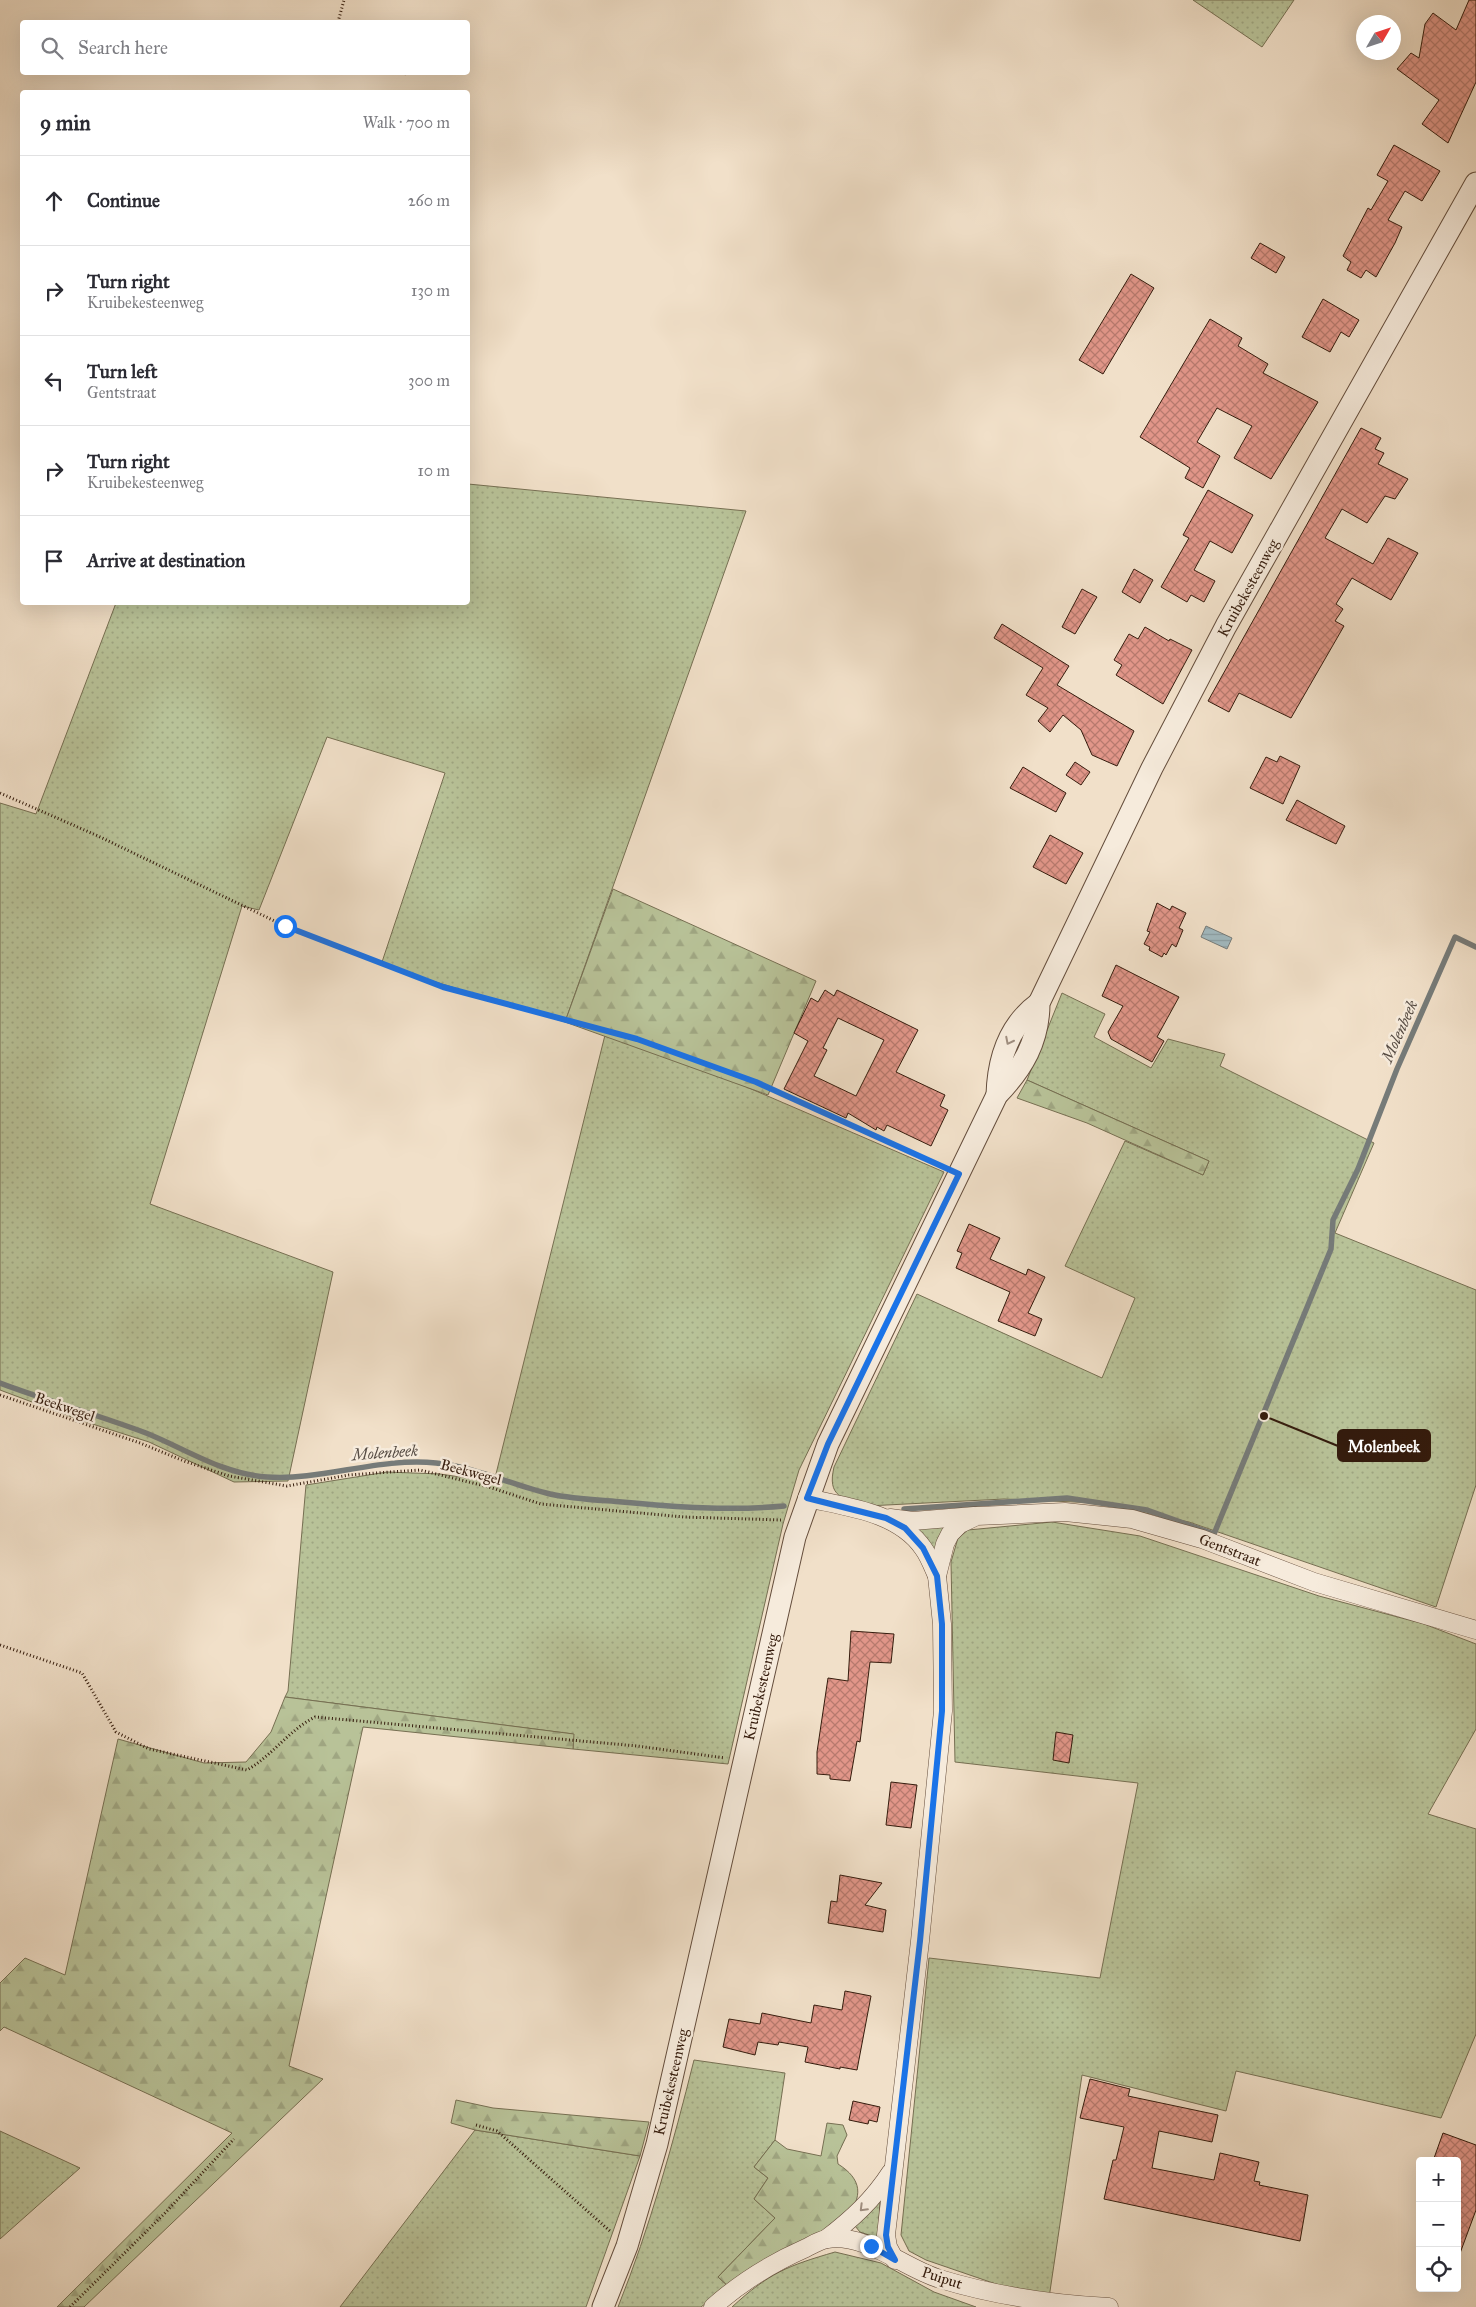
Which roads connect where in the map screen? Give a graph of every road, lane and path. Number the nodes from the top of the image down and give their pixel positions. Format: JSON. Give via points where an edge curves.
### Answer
{"nodes":[{"id":1,"x":344,"y":0,"type":"edge"},
{"id":2,"x":339,"y":20,"type":"edge"},
{"id":3,"x":1476,"y":183,"type":"edge"},
{"id":4,"x":0,"y":793,"type":"edge"},
{"id":5,"x":959,"y":1174,"type":"junction"},
{"id":6,"x":0,"y":1395,"type":"edge"},
{"id":7,"x":807,"y":1498,"type":"junction"},
{"id":8,"x":977,"y":1516,"type":"junction"},
{"id":9,"x":886,"y":1518,"type":"junction"},
{"id":10,"x":799,"y":1520,"type":"junction"},
{"id":11,"x":937,"y":1576,"type":"junction"},
{"id":12,"x":1476,"y":1630,"type":"edge"},
{"id":13,"x":0,"y":1645,"type":"edge"},
{"id":14,"x":744,"y":1761,"type":"junction"},
{"id":15,"x":476,"y":2125,"type":"dead end"},
{"id":16,"x":234,"y":2139,"type":"dead end"},
{"id":17,"x":892,"y":2170,"type":"junction"},
{"id":18,"x":826,"y":2239,"type":"junction"},
{"id":19,"x":627,"y":2246,"type":"junction"},
{"id":20,"x":895,"y":2260,"type":"junction"},
{"id":21,"x":70,"y":2307,"type":"edge"},
{"id":22,"x":603,"y":2307,"type":"edge"},
{"id":23,"x":714,"y":2307,"type":"edge"},
{"id":24,"x":1109,"y":2307,"type":"edge"}],
"edges":[{"from":1,"to":2,"type":"path"},
{"from":3,"to":5,"type":"street","name":"Kruibekesteenweg","via":[[1226,626],[1152,768],[1039,1003],[1017,1025],[1000,1058],[997,1095]]},
{"from":4,"to":5,"type":"path","via":[[293,929],[443,987],[637,1039],[756,1082]]},
{"from":5,"to":7,"type":"street","name":"Kruibekesteenweg","via":[[828,1444]]},
{"from":6,"to":10,"type":"path","name":"Beekwegel","via":[[140,1443],[184,1462],[229,1476],[286,1486],[349,1475],[420,1470],[540,1504],[684,1517]]},
{"from":7,"to":9,"type":"street","name":"Gentstraat"},
{"from":7,"to":10,"type":"street","name":"Kruibekesteenweg"},
{"from":8,"to":9,"type":"street","name":"Gentstraat","via":[[913,1520]]},
{"from":8,"to":11,"type":"street","name":"Gentstraat","via":[[960,1524],[950,1534]]},
{"from":8,"to":12,"type":"street","name":"Gentstraat","via":[[1065,1512],[1132,1519],[1202,1539],[1314,1582]]},
{"from":9,"to":11,"type":"street","name":"Gentstraat","via":[[905,1528],[923,1548]]},
{"from":10,"to":14,"type":"street","name":"Kruibekesteenweg"},
{"from":11,"to":17,"type":"street","name":"Gentstraat","via":[[942,1624],[942,1711],[920,1941]]},
{"from":13,"to":14,"type":"path","via":[[82,1673],[116,1732],[149,1749],[247,1770],[265,1760],[300,1725],[315,1717],[637,1746]]},
{"from":14,"to":19,"type":"street","name":"Kruibekesteenweg","via":[[657,2144]]},
{"from":15,"to":19,"type":"path","via":[[497,2132]]},
{"from":16,"to":21,"type":"path"},
{"from":17,"to":18,"type":"street","name":"Gentstraat","one_way":true,"via":[[877,2194]]},
{"from":17,"to":20,"type":"street","name":"Gentstraat","via":[[886,2235]]},
{"from":18,"to":20,"type":"street","via":[[852,2239]]},
{"from":18,"to":23,"type":"street","via":[[760,2270]]},
{"from":19,"to":22,"type":"street","name":"Kruibekesteenweg"},
{"from":20,"to":24,"type":"street","name":"Puiput","via":[[938,2278],[999,2295],[1066,2305]]}]}
